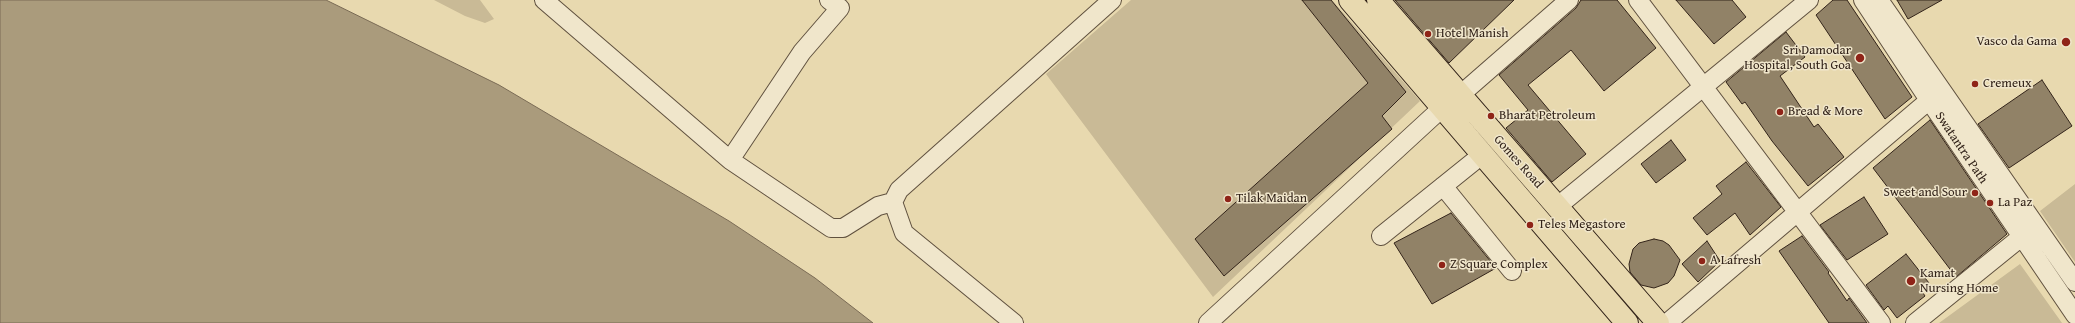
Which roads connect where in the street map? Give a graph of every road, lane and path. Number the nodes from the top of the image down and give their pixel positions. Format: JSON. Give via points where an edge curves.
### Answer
{"nodes":[{"id":1,"x":544,"y":0,"type":"edge"},
{"id":2,"x":829,"y":0,"type":"edge"},
{"id":3,"x":1112,"y":0,"type":"edge"},
{"id":4,"x":1350,"y":0,"type":"edge"},
{"id":5,"x":1378,"y":0,"type":"edge"},
{"id":6,"x":1569,"y":0,"type":"edge"},
{"id":7,"x":1638,"y":0,"type":"edge"},
{"id":8,"x":1809,"y":0,"type":"edge"},
{"id":9,"x":1863,"y":0,"type":"edge"},
{"id":10,"x":1879,"y":0,"type":"edge"},
{"id":11,"x":1704,"y":86,"type":"junction"},
{"id":12,"x":1934,"y":96,"type":"junction"},
{"id":13,"x":1451,"y":102,"type":"junction"},
{"id":14,"x":1483,"y":154,"type":"junction"},
{"id":15,"x":730,"y":160,"type":"junction"},
{"id":16,"x":1443,"y":186,"type":"junction"},
{"id":17,"x":893,"y":202,"type":"junction"},
{"id":18,"x":1558,"y":206,"type":"junction"},
{"id":19,"x":1798,"y":211,"type":"junction"},
{"id":20,"x":2035,"y":225,"type":"junction"},
{"id":21,"x":1381,"y":236,"type":"dead end"},
{"id":22,"x":2021,"y":237,"type":"junction"},
{"id":23,"x":1512,"y":270,"type":"dead end"},
{"id":24,"x":2075,"y":282,"type":"edge"},
{"id":25,"x":2075,"y":315,"type":"edge"},
{"id":26,"x":1014,"y":323,"type":"edge"},
{"id":27,"x":1208,"y":323,"type":"edge"},
{"id":28,"x":1627,"y":323,"type":"edge"},
{"id":29,"x":1658,"y":323,"type":"edge"},
{"id":30,"x":1667,"y":323,"type":"edge"},
{"id":31,"x":1880,"y":323,"type":"edge"},
{"id":32,"x":1915,"y":323,"type":"edge"}],
"edges":[{"from":1,"to":15,"type":"street"},
{"from":2,"to":15,"type":"street","via":[[840,8],[802,52]]},
{"from":3,"to":17,"type":"street","via":[[899,190]]},
{"from":4,"to":13,"type":"main road","name":"Gomes Road"},
{"from":5,"to":13,"type":"main road","name":"Gomes Road"},
{"from":6,"to":13,"type":"street"},
{"from":7,"to":11,"type":"street"},
{"from":8,"to":11,"type":"street"},
{"from":9,"to":12,"type":"street","name":"Swatantra Path"},
{"from":10,"to":12,"type":"street","name":"Swatantra Path"},
{"from":11,"to":18,"type":"street"},
{"from":11,"to":19,"type":"street"},
{"from":12,"to":19,"type":"street"},
{"from":12,"to":20,"type":"street","name":"Swatantra Path"},
{"from":12,"to":22,"type":"street","name":"Swatantra Path"},
{"from":13,"to":14,"type":"main road","name":"Gomes Road"},
{"from":13,"to":18,"type":"main road","name":"Gomes Road"},
{"from":13,"to":27,"type":"street"},
{"from":14,"to":16,"type":"street"},
{"from":14,"to":28,"type":"main road","name":"Gomes Road"},
{"from":15,"to":17,"type":"street","via":[[831,228],[843,228],[878,206]]},
{"from":16,"to":21,"type":"street"},
{"from":16,"to":23,"type":"street"},
{"from":17,"to":26,"type":"street","via":[[904,233]]},
{"from":18,"to":29,"type":"main road","name":"Gomes Road"},
{"from":19,"to":30,"type":"street"},
{"from":19,"to":31,"type":"street"},
{"from":20,"to":22,"type":"street"},
{"from":20,"to":24,"type":"street","name":"Swatantra Path"},
{"from":22,"to":25,"type":"street","name":"Swatantra Path"},
{"from":22,"to":32,"type":"street"}]}
